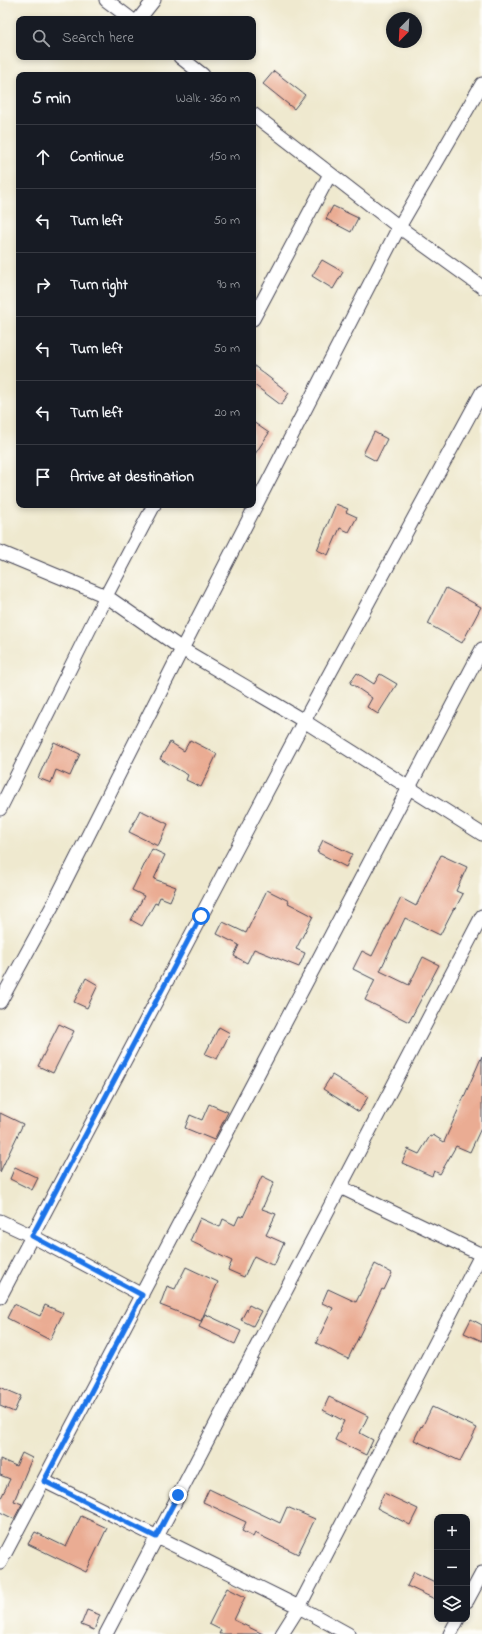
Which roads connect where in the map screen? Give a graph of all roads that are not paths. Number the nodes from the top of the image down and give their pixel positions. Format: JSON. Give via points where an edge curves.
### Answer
{"nodes":[{"id":1,"x":106,"y":0,"type":"edge"},
{"id":2,"x":154,"y":0,"type":"edge"},
{"id":3,"x":127,"y":16,"type":"edge"},
{"id":4,"x":141,"y":16,"type":"edge"},
{"id":5,"x":184,"y":60,"type":"edge"},
{"id":6,"x":199,"y":72,"type":"edge"},
{"id":7,"x":482,"y":84,"type":"edge"},
{"id":8,"x":256,"y":116,"type":"edge"},
{"id":9,"x":330,"y":174,"type":"junction"},
{"id":10,"x":399,"y":227,"type":"junction"},
{"id":11,"x":482,"y":287,"type":"edge"},
{"id":12,"x":256,"y":313,"type":"edge"},
{"id":13,"x":482,"y":392,"type":"edge"},
{"id":14,"x":256,"y":505,"type":"edge"},
{"id":15,"x":152,"y":508,"type":"edge"},
{"id":16,"x":255,"y":508,"type":"edge"},
{"id":17,"x":0,"y":552,"type":"edge"},
{"id":18,"x":106,"y":596,"type":"junction"},
{"id":19,"x":182,"y":649,"type":"junction"},
{"id":20,"x":482,"y":649,"type":"edge"},
{"id":21,"x":304,"y":721,"type":"junction"},
{"id":22,"x":410,"y":787,"type":"junction"},
{"id":23,"x":0,"y":809,"type":"edge"},
{"id":24,"x":482,"y":834,"type":"edge"},
{"id":25,"x":482,"y":916,"type":"edge"},
{"id":26,"x":0,"y":1002,"type":"edge"},
{"id":27,"x":340,"y":1187,"type":"junction"},
{"id":28,"x":0,"y":1222,"type":"edge"},
{"id":29,"x":32,"y":1236,"type":"junction"},
{"id":30,"x":482,"y":1254,"type":"edge"},
{"id":31,"x":142,"y":1295,"type":"junction"},
{"id":32,"x":0,"y":1297,"type":"edge"},
{"id":33,"x":44,"y":1481,"type":"junction"},
{"id":34,"x":156,"y":1537,"type":"junction"},
{"id":35,"x":0,"y":1563,"type":"edge"},
{"id":36,"x":482,"y":1573,"type":"edge"},
{"id":37,"x":470,"y":1595,"type":"edge"},
{"id":38,"x":299,"y":1607,"type":"junction"},
{"id":39,"x":456,"y":1622,"type":"edge"},
{"id":40,"x":106,"y":1634,"type":"edge"},
{"id":41,"x":282,"y":1634,"type":"edge"},
{"id":42,"x":348,"y":1634,"type":"edge"},
{"id":43,"x":450,"y":1634,"type":"edge"}],
"edges":[{"from":1,"to":3,"type":"street"},
{"from":2,"to":4,"type":"street"},
{"from":5,"to":6,"type":"street"},
{"from":7,"to":10,"type":"street"},
{"from":8,"to":9,"type":"street"},
{"from":9,"to":10,"type":"street"},
{"from":9,"to":12,"type":"street"},
{"from":10,"to":11,"type":"street"},
{"from":10,"to":14,"type":"street"},
{"from":13,"to":21,"type":"street"},
{"from":15,"to":18,"type":"street"},
{"from":16,"to":19,"type":"street"},
{"from":17,"to":18,"type":"street"},
{"from":18,"to":19,"type":"street"},
{"from":18,"to":23,"type":"street"},
{"from":19,"to":21,"type":"street"},
{"from":19,"to":26,"type":"street","via":[[54,903]]},
{"from":20,"to":22,"type":"street"},
{"from":21,"to":22,"type":"street"},
{"from":21,"to":29,"type":"street"},
{"from":22,"to":24,"type":"street"},
{"from":22,"to":31,"type":"street"},
{"from":25,"to":27,"type":"street"},
{"from":27,"to":30,"type":"street"},
{"from":27,"to":34,"type":"street"},
{"from":28,"to":29,"type":"street"},
{"from":29,"to":31,"type":"street"},
{"from":29,"to":32,"type":"street"},
{"from":30,"to":38,"type":"street"},
{"from":31,"to":33,"type":"street"},
{"from":33,"to":34,"type":"street"},
{"from":33,"to":35,"type":"street"},
{"from":34,"to":38,"type":"street"},
{"from":34,"to":40,"type":"street"},
{"from":36,"to":37,"type":"street"},
{"from":38,"to":41,"type":"street"},
{"from":38,"to":42,"type":"street"},
{"from":39,"to":43,"type":"street"}]}
